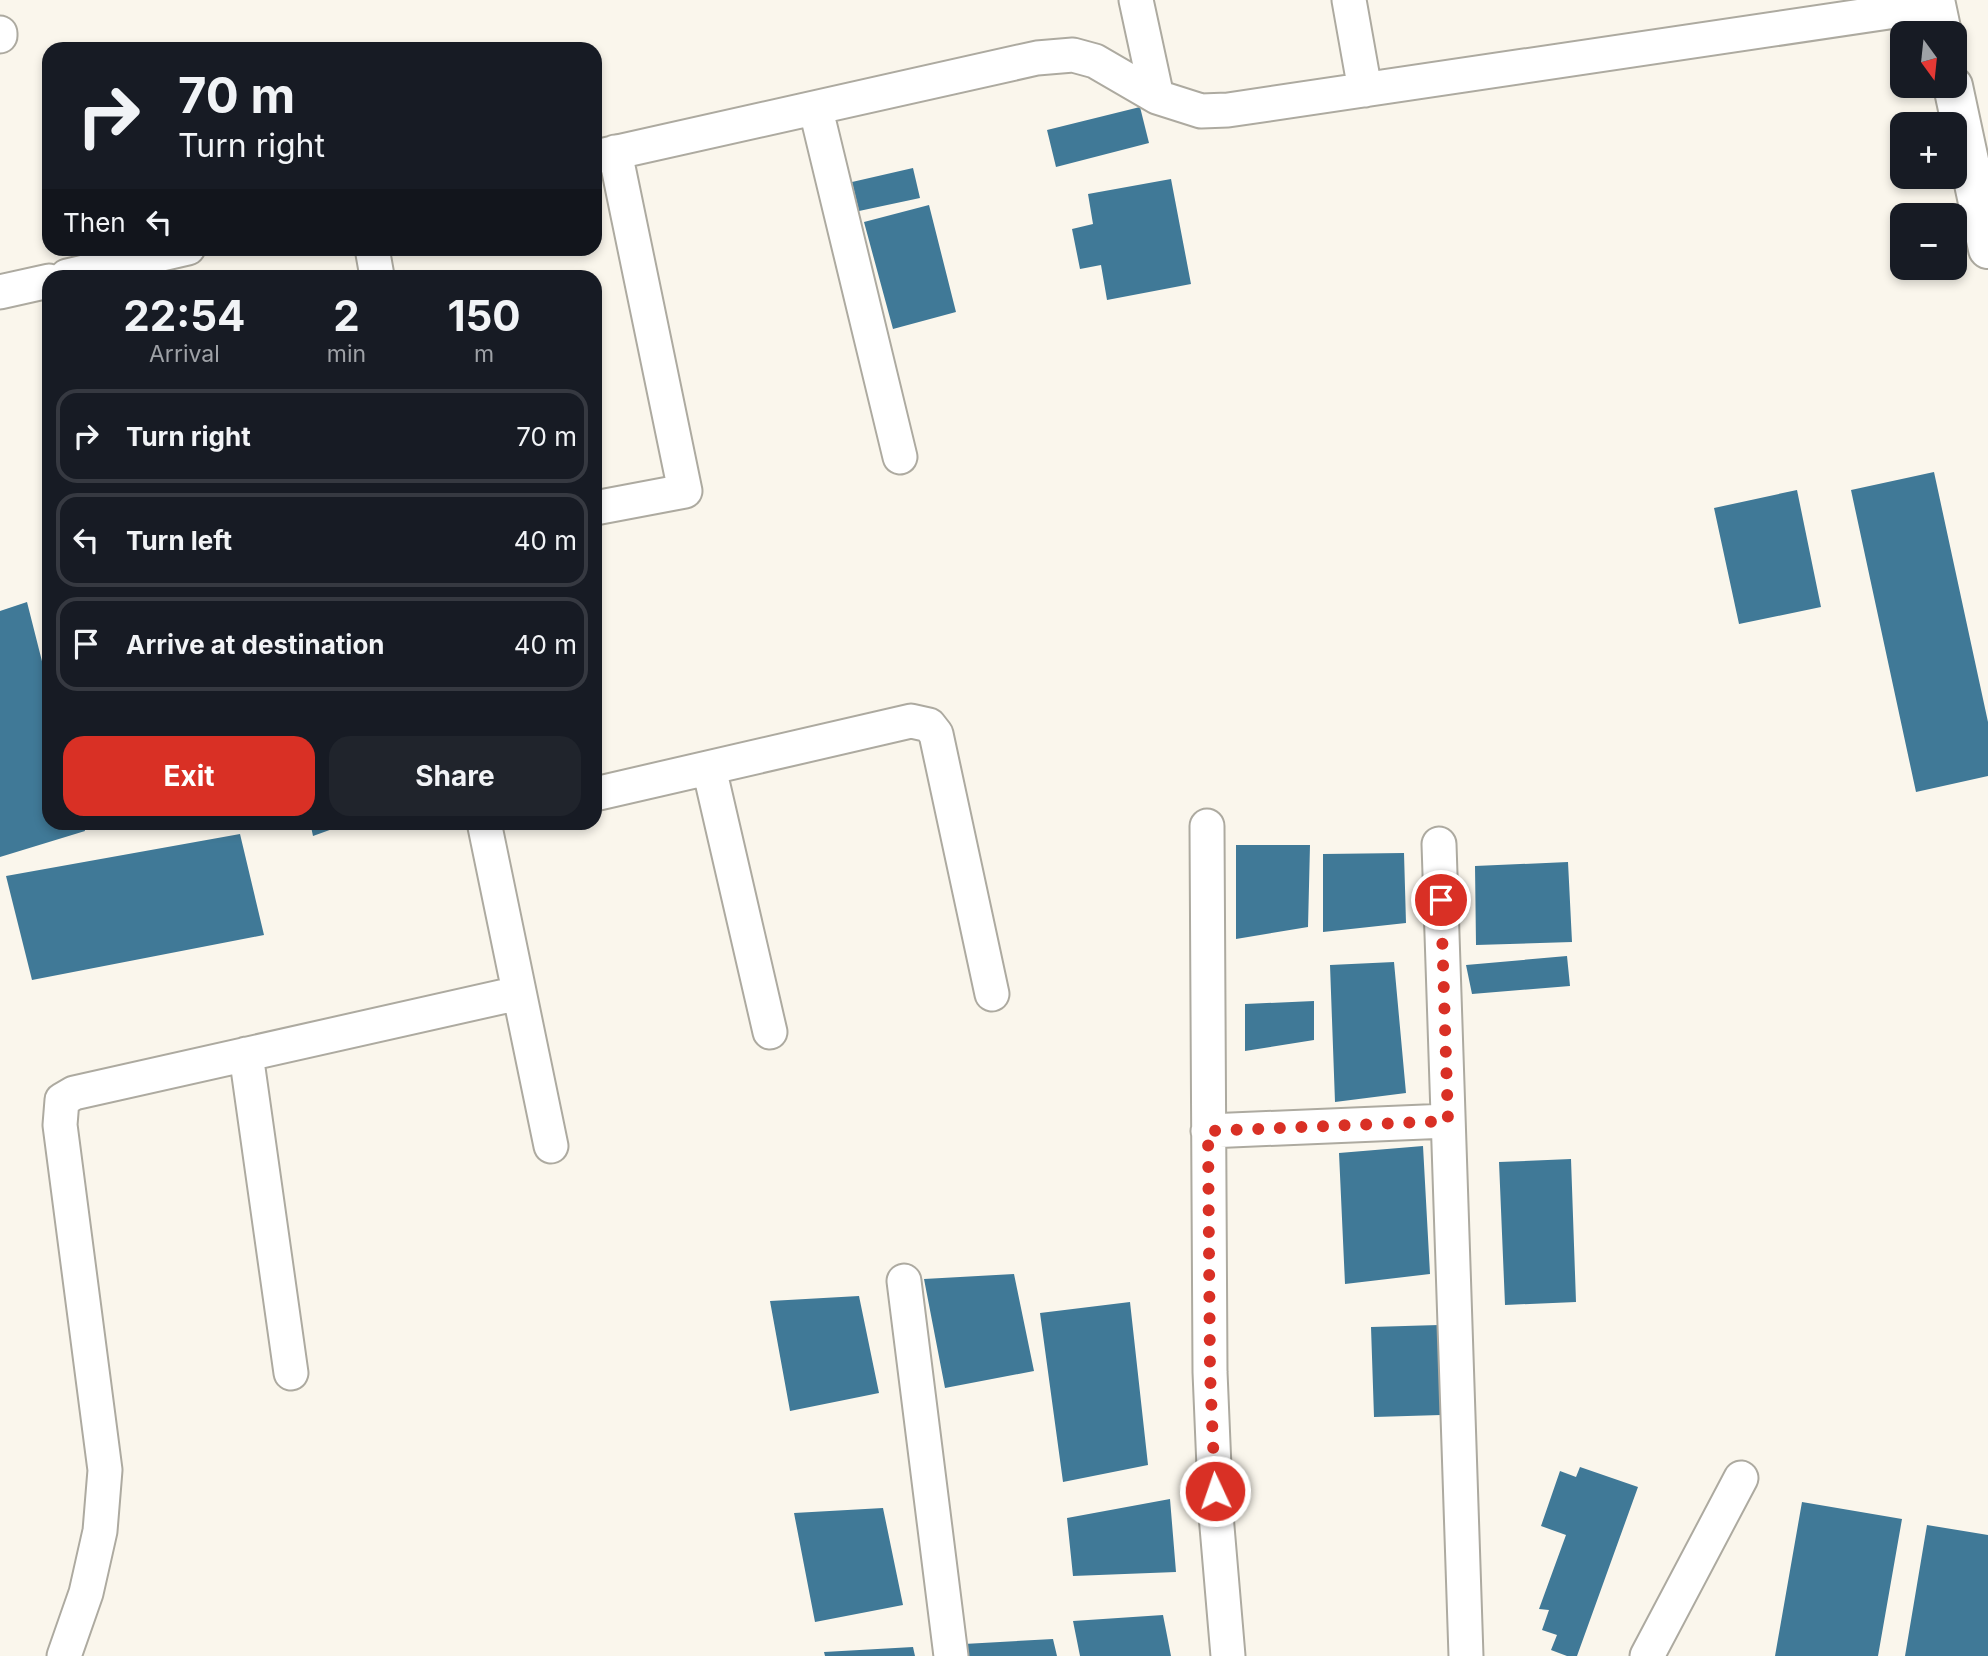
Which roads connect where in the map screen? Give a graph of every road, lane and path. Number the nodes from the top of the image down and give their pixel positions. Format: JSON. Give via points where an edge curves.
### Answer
{"nodes":[{"id":1,"x":1136,"y":0,"type":"edge"},
{"id":2,"x":1349,"y":0,"type":"edge"},
{"id":3,"x":1938,"y":13,"type":"edge"},
{"id":4,"x":1365,"y":90,"type":"junction"},
{"id":5,"x":1157,"y":97,"type":"junction"},
{"id":6,"x":1956,"y":98,"type":"edge"},
{"id":7,"x":816,"y":110,"type":"junction"},
{"id":8,"x":605,"y":155,"type":"edge"},
{"id":9,"x":1988,"y":249,"type":"edge"},
{"id":10,"x":153,"y":256,"type":"edge"},
{"id":11,"x":93,"y":270,"type":"edge"},
{"id":12,"x":42,"y":283,"type":"edge"},
{"id":13,"x":0,"y":292,"type":"edge"},
{"id":14,"x":900,"y":457,"type":"dead end"},
{"id":15,"x":602,"y":507,"type":"edge"},
{"id":16,"x":709,"y":768,"type":"junction"},
{"id":17,"x":602,"y":792,"type":"edge"},
{"id":18,"x":1207,"y":827,"type":"dead end"},
{"id":19,"x":486,"y":830,"type":"edge"},
{"id":20,"x":1439,"y":844,"type":"dead end"},
{"id":21,"x":519,"y":993,"type":"junction"},
{"id":22,"x":992,"y":993,"type":"dead end"},
{"id":23,"x":770,"y":1032,"type":"dead end"},
{"id":24,"x":246,"y":1055,"type":"junction"},
{"id":25,"x":1448,"y":1121,"type":"junction"},
{"id":26,"x":1208,"y":1131,"type":"junction"},
{"id":27,"x":551,"y":1146,"type":"dead end"},
{"id":28,"x":904,"y":1281,"type":"dead end"},
{"id":29,"x":291,"y":1373,"type":"dead end"},
{"id":30,"x":1741,"y":1478,"type":"dead end"},
{"id":31,"x":64,"y":1656,"type":"edge"},
{"id":32,"x":951,"y":1656,"type":"edge"},
{"id":33,"x":1228,"y":1656,"type":"edge"},
{"id":34,"x":1466,"y":1656,"type":"edge"},
{"id":35,"x":1647,"y":1656,"type":"edge"}],
"edges":[{"from":1,"to":5,"type":"street"},
{"from":2,"to":4,"type":"street"},
{"from":3,"to":4,"type":"street"},
{"from":4,"to":5,"type":"street","via":[[1200,111]]},
{"from":5,"to":7,"type":"street","via":[[1095,61],[1073,55],[1037,58]]},
{"from":6,"to":9,"type":"street"},
{"from":7,"to":8,"type":"street"},
{"from":7,"to":14,"type":"street"},
{"from":8,"to":15,"type":"street","via":[[685,491]]},
{"from":10,"to":11,"type":"street"},
{"from":12,"to":13,"type":"street"},
{"from":16,"to":17,"type":"street"},
{"from":16,"to":22,"type":"street","via":[[911,721],[929,725],[936,734]]},
{"from":16,"to":23,"type":"street"},
{"from":18,"to":26,"type":"street"},
{"from":19,"to":21,"type":"street"},
{"from":20,"to":25,"type":"street"},
{"from":21,"to":24,"type":"street"},
{"from":21,"to":27,"type":"street"},
{"from":24,"to":29,"type":"street"},
{"from":24,"to":31,"type":"street","via":[[62,1100],[60,1125],[105,1470],[100,1531],[86,1593]]},
{"from":25,"to":26,"type":"street"},
{"from":25,"to":34,"type":"street"},
{"from":26,"to":33,"type":"street","via":[[1210,1372]]},
{"from":28,"to":32,"type":"street"},
{"from":30,"to":35,"type":"street"}]}
